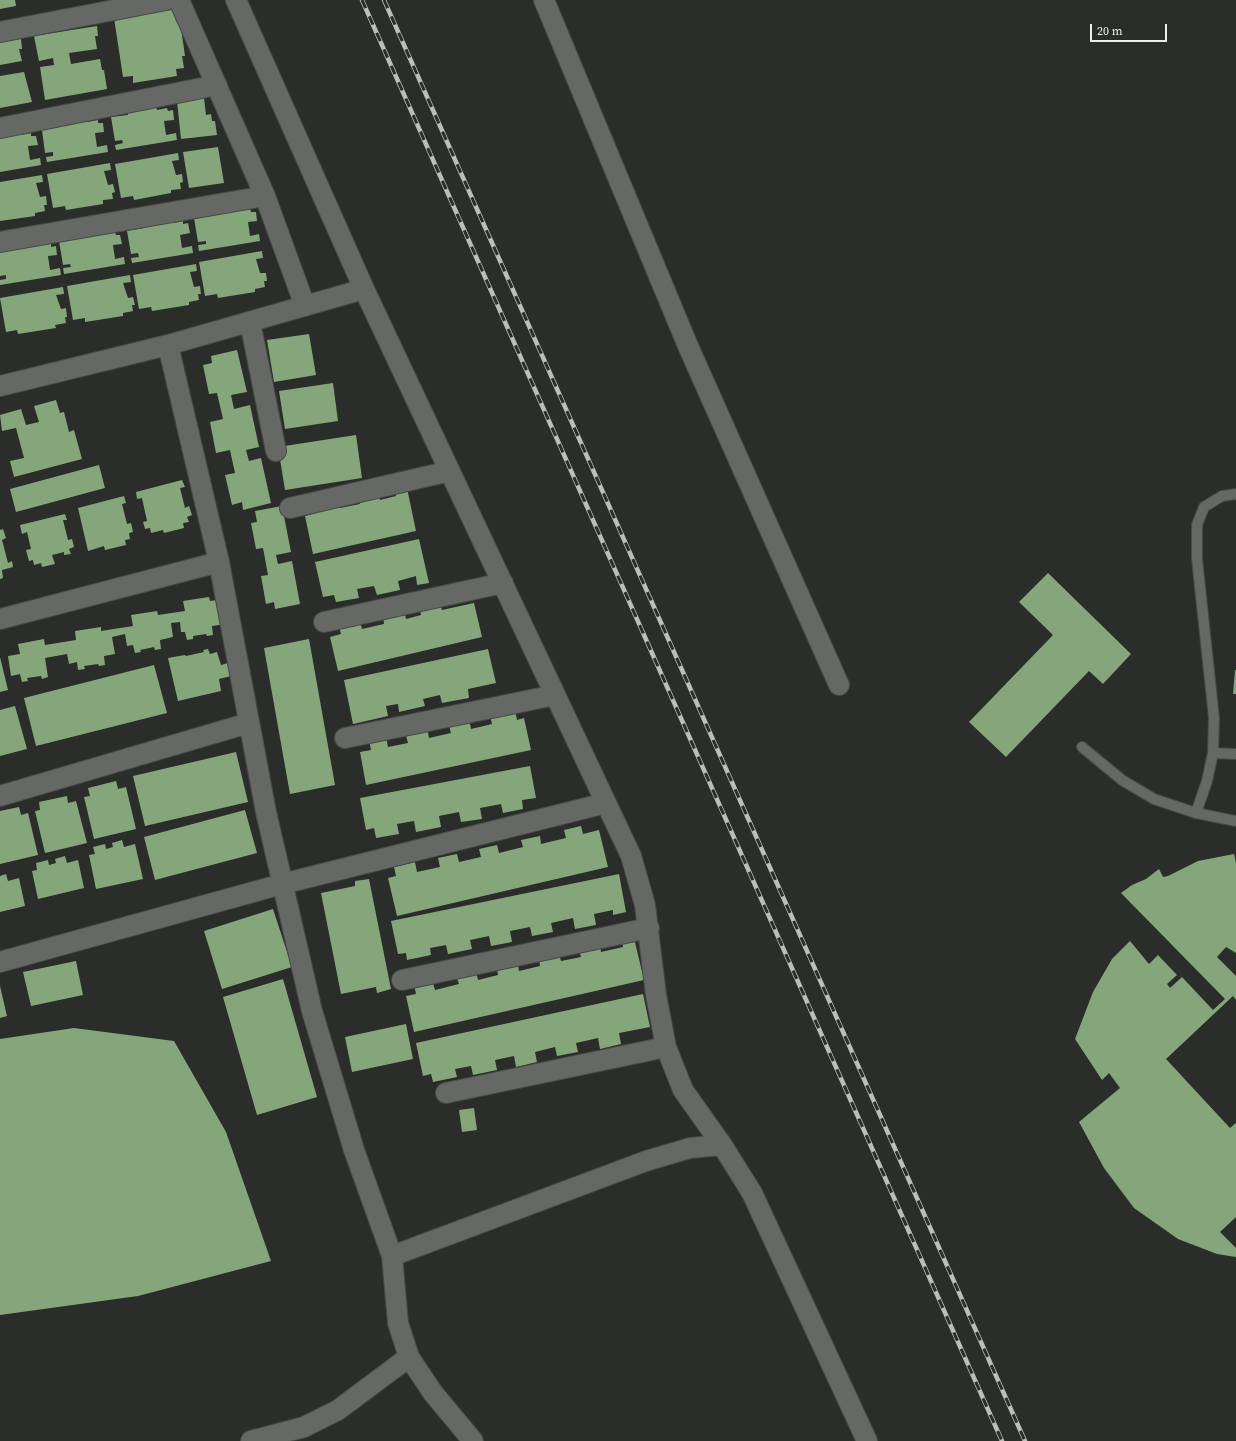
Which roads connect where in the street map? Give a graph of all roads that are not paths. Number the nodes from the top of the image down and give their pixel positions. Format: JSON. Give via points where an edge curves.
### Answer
{"nodes":[{"id":1,"x":166,"y":0,"type":"edge"},
{"id":2,"x":179,"y":0,"type":"edge"},
{"id":3,"x":236,"y":0,"type":"edge"},
{"id":4,"x":544,"y":0,"type":"edge"},
{"id":5,"x":0,"y":32,"type":"edge"},
{"id":6,"x":216,"y":86,"type":"junction"},
{"id":7,"x":0,"y":128,"type":"edge"},
{"id":8,"x":265,"y":196,"type":"junction"},
{"id":9,"x":0,"y":242,"type":"edge"},
{"id":10,"x":364,"y":289,"type":"junction"},
{"id":11,"x":305,"y":306,"type":"junction"},
{"id":12,"x":250,"y":322,"type":"junction"},
{"id":13,"x":168,"y":345,"type":"junction"},
{"id":14,"x":0,"y":386,"type":"edge"},
{"id":15,"x":276,"y":450,"type":"dead end"},
{"id":16,"x":450,"y":471,"type":"junction"},
{"id":17,"x":1236,"y":494,"type":"edge"},
{"id":18,"x":290,"y":508,"type":"dead end"},
{"id":19,"x":219,"y":562,"type":"junction"},
{"id":20,"x":503,"y":583,"type":"junction"},
{"id":21,"x":0,"y":619,"type":"edge"},
{"id":22,"x":324,"y":622,"type":"dead end"},
{"id":23,"x":839,"y":685,"type":"dead end"},
{"id":24,"x":555,"y":695,"type":"junction"},
{"id":25,"x":249,"y":723,"type":"junction"},
{"id":26,"x":345,"y":738,"type":"dead end"},
{"id":27,"x":1082,"y":747,"type":"dead end"},
{"id":28,"x":1213,"y":752,"type":"junction"},
{"id":29,"x":1236,"y":754,"type":"edge"},
{"id":30,"x":0,"y":796,"type":"edge"},
{"id":31,"x":606,"y":803,"type":"junction"},
{"id":32,"x":1196,"y":814,"type":"junction"},
{"id":33,"x":1236,"y":821,"type":"edge"},
{"id":34,"x":282,"y":884,"type":"junction"},
{"id":35,"x":649,"y":928,"type":"junction"},
{"id":36,"x":0,"y":962,"type":"edge"},
{"id":37,"x":402,"y":980,"type":"dead end"},
{"id":38,"x":666,"y":1047,"type":"junction"},
{"id":39,"x":446,"y":1094,"type":"dead end"},
{"id":40,"x":722,"y":1145,"type":"junction"},
{"id":41,"x":392,"y":1256,"type":"junction"},
{"id":42,"x":409,"y":1357,"type":"junction"},
{"id":43,"x":251,"y":1441,"type":"edge"},
{"id":44,"x":473,"y":1441,"type":"edge"},
{"id":45,"x":867,"y":1441,"type":"edge"}],
"edges":[{"from":1,"to":5,"type":"street"},
{"from":2,"to":6,"type":"street"},
{"from":3,"to":10,"type":"street"},
{"from":4,"to":23,"type":"street","via":[[688,346]]},
{"from":6,"to":7,"type":"street"},
{"from":6,"to":8,"type":"street"},
{"from":8,"to":9,"type":"street"},
{"from":8,"to":11,"type":"street"},
{"from":10,"to":11,"type":"street"},
{"from":10,"to":16,"type":"street"},
{"from":11,"to":12,"type":"street"},
{"from":12,"to":13,"type":"street"},
{"from":12,"to":15,"type":"street"},
{"from":13,"to":14,"type":"street"},
{"from":13,"to":19,"type":"street"},
{"from":16,"to":18,"type":"street"},
{"from":16,"to":20,"type":"street"},
{"from":17,"to":28,"type":"lane","via":[[1222,496],[1204,507],[1197,525],[1196,559],[1214,718]]},
{"from":19,"to":21,"type":"street"},
{"from":19,"to":25,"type":"street"},
{"from":20,"to":22,"type":"street"},
{"from":20,"to":24,"type":"street"},
{"from":24,"to":26,"type":"street"},
{"from":24,"to":31,"type":"street"},
{"from":25,"to":30,"type":"street"},
{"from":25,"to":34,"type":"street"},
{"from":27,"to":32,"type":"lane","via":[[1122,780],[1154,799]]},
{"from":28,"to":29,"type":"lane"},
{"from":28,"to":32,"type":"lane"},
{"from":31,"to":34,"type":"street"},
{"from":31,"to":35,"type":"street","via":[[632,856]]},
{"from":32,"to":33,"type":"lane"},
{"from":34,"to":36,"type":"street"},
{"from":34,"to":41,"type":"street","via":[[312,1011],[354,1150]]},
{"from":35,"to":37,"type":"street"},
{"from":35,"to":38,"type":"street","via":[[656,995]]},
{"from":38,"to":39,"type":"street"},
{"from":38,"to":40,"type":"street","via":[[683,1090]]},
{"from":40,"to":41,"type":"street","via":[[690,1148],[646,1161]]},
{"from":40,"to":45,"type":"street","via":[[752,1193]]},
{"from":41,"to":42,"type":"street","via":[[398,1322]]},
{"from":42,"to":43,"type":"street","via":[[338,1410],[304,1427]]},
{"from":42,"to":44,"type":"street","via":[[433,1394]]}]}
